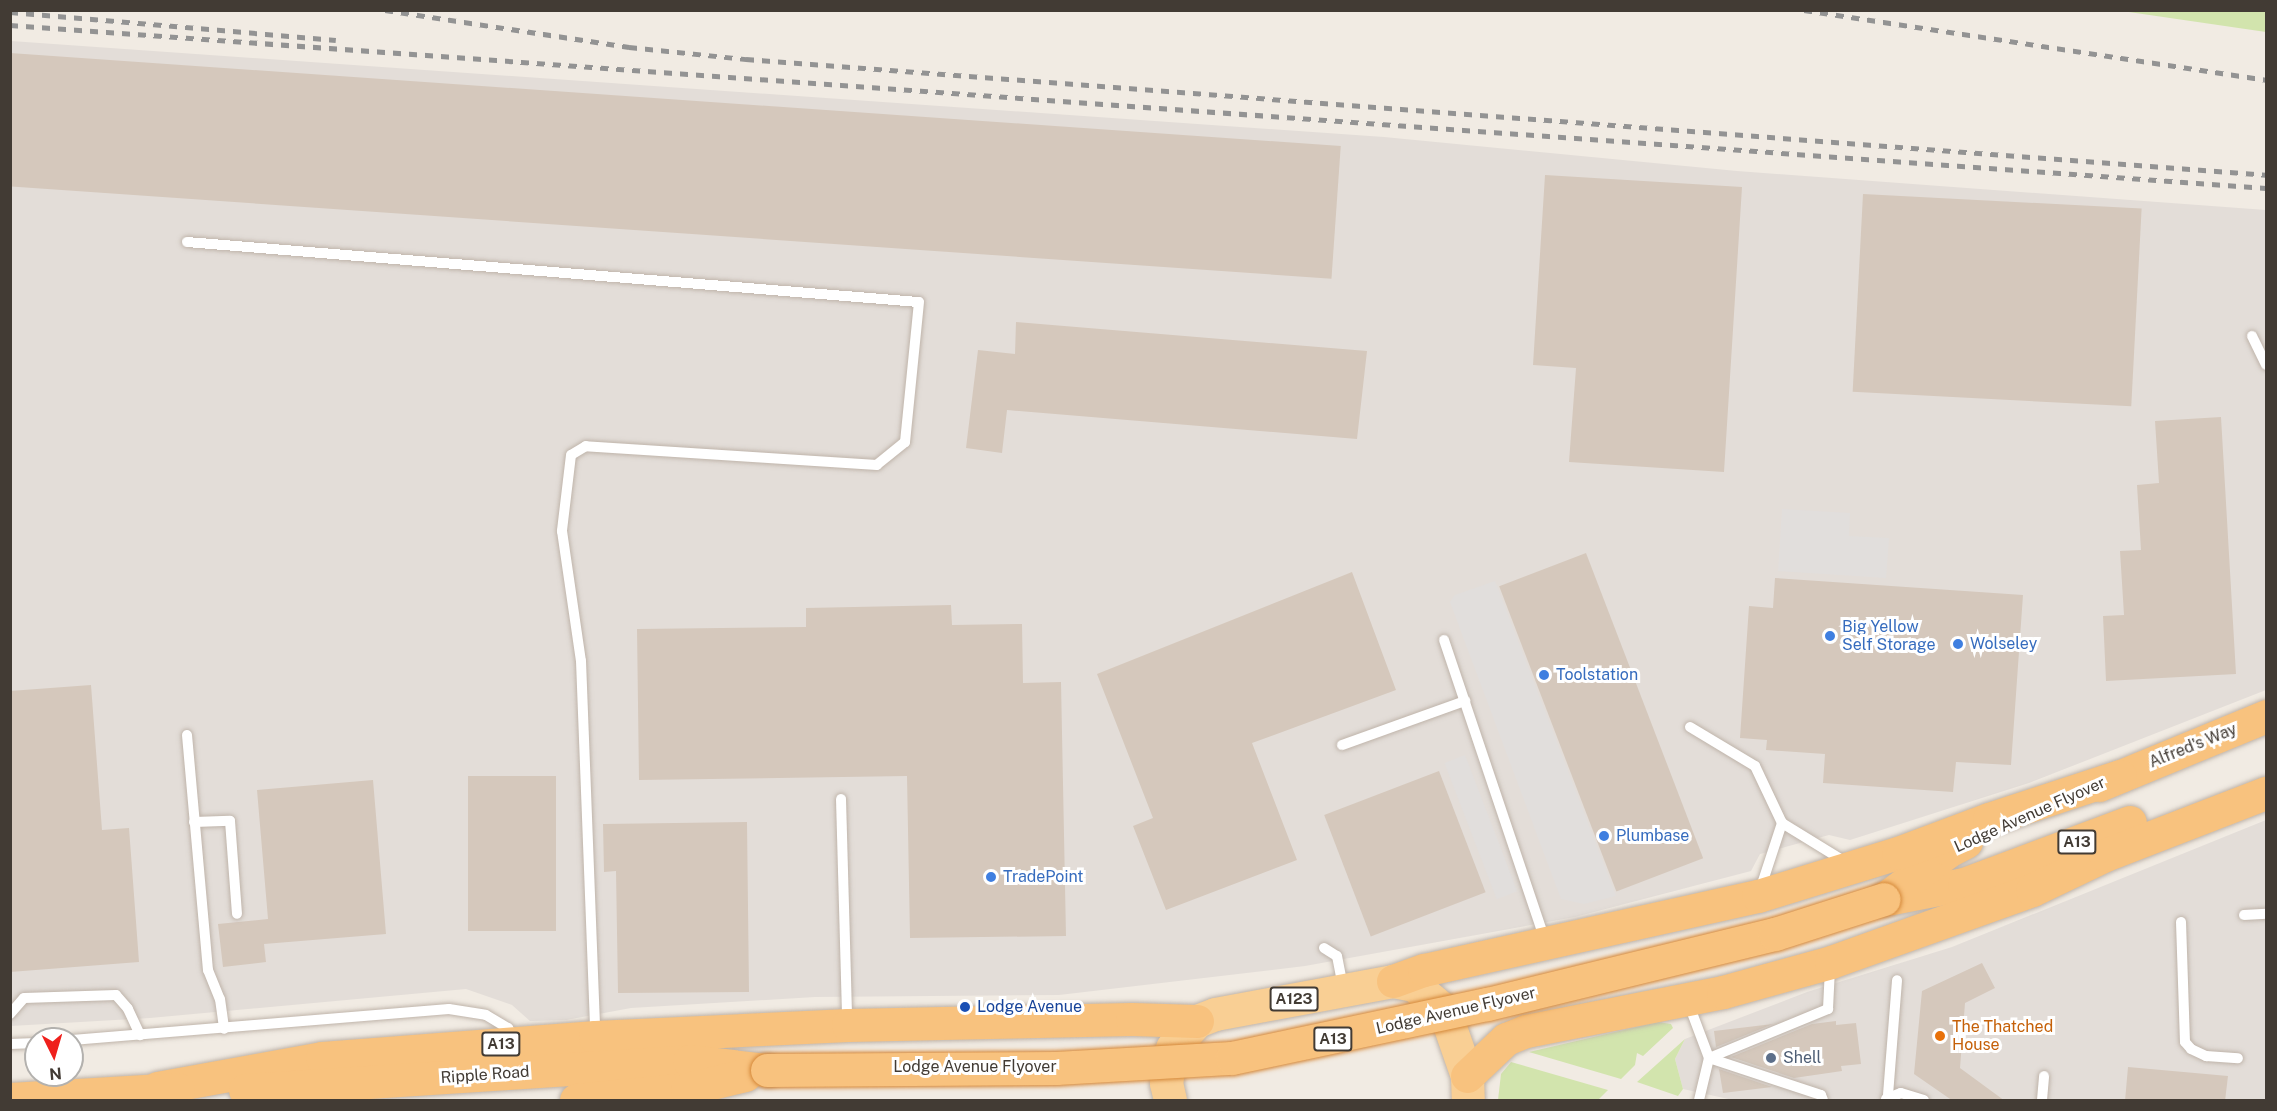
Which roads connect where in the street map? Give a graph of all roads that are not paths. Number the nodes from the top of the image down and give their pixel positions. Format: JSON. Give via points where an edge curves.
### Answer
{"nodes":[{"id":1,"x":187,"y":242,"type":"dead end"},
{"id":2,"x":2252,"y":336,"type":"dead end"},
{"id":3,"x":2266,"y":365,"type":"edge"},
{"id":4,"x":1444,"y":640,"type":"dead end"},
{"id":5,"x":1465,"y":701,"type":"junction"},
{"id":6,"x":2266,"y":716,"type":"edge"},
{"id":7,"x":1690,"y":727,"type":"dead end"},
{"id":8,"x":187,"y":735,"type":"dead end"},
{"id":9,"x":1342,"y":745,"type":"dead end"},
{"id":10,"x":2266,"y":770,"type":"edge"},
{"id":11,"x":2120,"y":776,"type":"junction"},
{"id":12,"x":2266,"y":793,"type":"edge"},
{"id":13,"x":841,"y":799,"type":"dead end"},
{"id":14,"x":194,"y":822,"type":"junction"},
{"id":15,"x":1782,"y":823,"type":"junction"},
{"id":16,"x":1856,"y":865,"type":"junction"},
{"id":17,"x":1758,"y":896,"type":"junction"},
{"id":18,"x":1884,"y":899,"type":"junction"},
{"id":19,"x":237,"y":914,"type":"dead end"},
{"id":20,"x":2266,"y":914,"type":"edge"},
{"id":21,"x":2244,"y":915,"type":"dead end"},
{"id":22,"x":2181,"y":922,"type":"dead end"},
{"id":23,"x":1546,"y":943,"type":"junction"},
{"id":24,"x":1324,"y":948,"type":"dead end"},
{"id":25,"x":1831,"y":962,"type":"junction"},
{"id":26,"x":1897,"y":980,"type":"dead end"},
{"id":27,"x":1393,"y":981,"type":"junction"},
{"id":28,"x":1343,"y":990,"type":"junction"},
{"id":29,"x":1688,"y":999,"type":"junction"},
{"id":30,"x":10,"y":1014,"type":"edge"},
{"id":31,"x":1197,"y":1021,"type":"junction"},
{"id":32,"x":848,"y":1025,"type":"junction"},
{"id":33,"x":225,"y":1029,"type":"junction"},
{"id":34,"x":140,"y":1035,"type":"junction"},
{"id":35,"x":595,"y":1036,"type":"junction"},
{"id":36,"x":84,"y":1039,"type":"edge"},
{"id":37,"x":515,"y":1043,"type":"junction"},
{"id":38,"x":1709,"y":1058,"type":"junction"},
{"id":39,"x":2238,"y":1058,"type":"dead end"},
{"id":40,"x":767,"y":1070,"type":"junction"},
{"id":41,"x":2044,"y":1076,"type":"dead end"},
{"id":42,"x":157,"y":1088,"type":"junction"},
{"id":43,"x":1469,"y":1094,"type":"edge"},
{"id":44,"x":1886,"y":1098,"type":"edge"},
{"id":45,"x":10,"y":1099,"type":"edge"},
{"id":46,"x":576,"y":1101,"type":"edge"},
{"id":47,"x":1170,"y":1101,"type":"edge"},
{"id":48,"x":1700,"y":1101,"type":"edge"},
{"id":49,"x":1823,"y":1101,"type":"edge"},
{"id":50,"x":1924,"y":1101,"type":"edge"},
{"id":51,"x":2042,"y":1101,"type":"edge"}],
"edges":[{"from":1,"to":35,"type":"lane","via":[[919,302],[905,442],[877,465],[586,446],[571,455],[562,531],[581,661]]},
{"from":2,"to":3,"type":"lane"},
{"from":4,"to":5,"type":"lane"},
{"from":5,"to":9,"type":"lane"},
{"from":5,"to":23,"type":"lane"},
{"from":6,"to":11,"type":"highway","name":"Alfred's Way","number":"A13"},
{"from":7,"to":15,"type":"lane","via":[[1755,766]]},
{"from":8,"to":14,"type":"lane"},
{"from":10,"to":18,"type":"highway","name":"Lodge Avenue Flyover","number":"A13","via":[[1964,884]]},
{"from":11,"to":16,"type":"highway","number":"A13"},
{"from":11,"to":18,"type":"highway","name":"Lodge Avenue Flyover","number":"A13","via":[[1950,850]]},
{"from":12,"to":25,"type":"highway","number":"A13","via":[[2105,855],[2032,890]]},
{"from":13,"to":32,"type":"lane"},
{"from":14,"to":19,"type":"lane","via":[[230,821]]},
{"from":14,"to":33,"type":"lane","via":[[208,970],[220,999]]},
{"from":15,"to":16,"type":"lane","via":[[1826,852]]},
{"from":15,"to":17,"type":"lane"},
{"from":16,"to":17,"type":"highway","number":"A13"},
{"from":17,"to":23,"type":"highway","number":"A13"},
{"from":18,"to":40,"type":"highway","name":"Lodge Avenue Flyover","number":"A13","bridge":true,"via":[[1775,934],[1487,1004],[1232,1058],[1056,1068]]},
{"from":20,"to":21,"type":"lane"},
{"from":22,"to":39,"type":"lane","via":[[2185,1042],[2191,1050],[2206,1056]]},
{"from":23,"to":27,"type":"highway","number":"A13","via":[[1424,970]]},
{"from":24,"to":28,"type":"lane","via":[[1337,956]]},
{"from":25,"to":29,"type":"highway","number":"A13"},
{"from":25,"to":38,"type":"lane","via":[[1828,1010]]},
{"from":26,"to":44,"type":"lane"},
{"from":27,"to":28,"type":"main road","number":"A123"},
{"from":27,"to":43,"type":"main road","number":"A123","via":[[1421,990],[1443,1010]]},
{"from":28,"to":31,"type":"main road","number":"A123","via":[[1215,1014]]},
{"from":29,"to":38,"type":"lane"},
{"from":29,"to":43,"type":"highway","number":"A13","via":[[1526,1031],[1506,1039]]},
{"from":30,"to":34,"type":"lane","via":[[24,998],[116,995],[122,999]]},
{"from":31,"to":32,"type":"highway","number":"A13","via":[[1132,1018]]},
{"from":31,"to":47,"type":"main road","number":"A123","via":[[1172,1048],[1167,1073]]},
{"from":32,"to":35,"type":"highway","number":"A13"},
{"from":33,"to":34,"type":"lane"},
{"from":33,"to":37,"type":"lane","via":[[449,1010],[486,1015],[508,1028]]},
{"from":34,"to":36,"type":"lane"},
{"from":35,"to":37,"type":"highway","number":"A13"},
{"from":37,"to":42,"type":"highway","number":"A13","via":[[322,1058]]},
{"from":38,"to":48,"type":"lane"},
{"from":38,"to":49,"type":"lane","via":[[1821,1095]]},
{"from":40,"to":42,"type":"highway","name":"Ripple Road","number":"A13","via":[[689,1061],[223,1092]]},
{"from":40,"to":46,"type":"highway","number":"A13","via":[[687,1089]]},
{"from":41,"to":51,"type":"lane"},
{"from":42,"to":45,"type":"highway","name":"Ripple Road","number":"A13"},
{"from":44,"to":50,"type":"lane","via":[[1901,1093]]}]}
